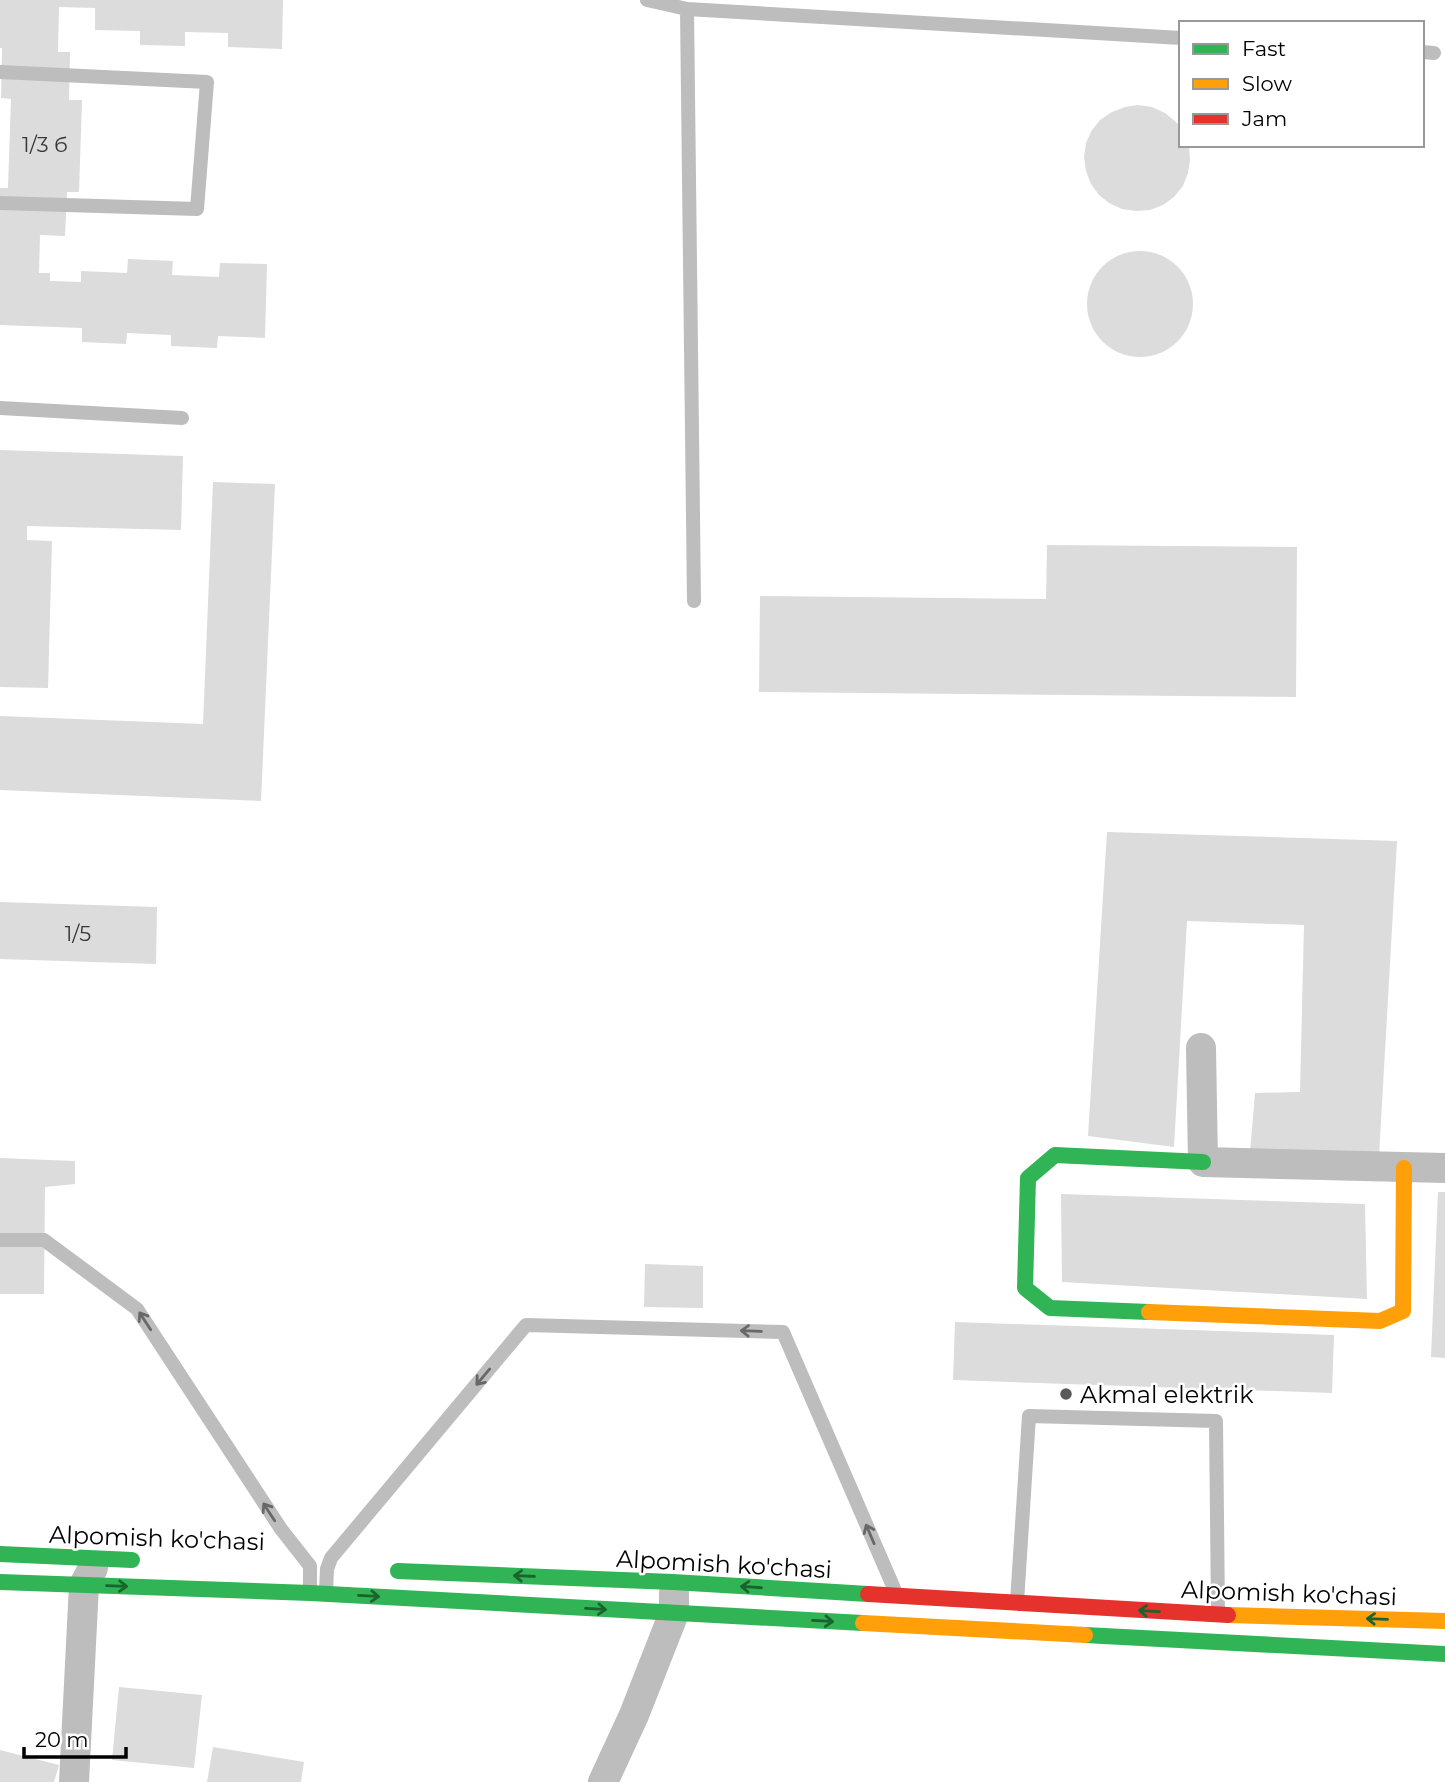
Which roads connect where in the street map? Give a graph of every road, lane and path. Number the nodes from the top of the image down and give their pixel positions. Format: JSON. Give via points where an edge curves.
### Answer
{"nodes":[{"id":1,"x":647,"y":0,"type":"edge"},
{"id":2,"x":687,"y":9,"type":"junction"},
{"id":3,"x":1179,"y":38,"type":"edge"},
{"id":4,"x":0,"y":72,"type":"edge"},
{"id":5,"x":0,"y":203,"type":"edge"},
{"id":6,"x":0,"y":408,"type":"edge"},
{"id":7,"x":182,"y":418,"type":"dead end"},
{"id":8,"x":694,"y":601,"type":"dead end"},
{"id":9,"x":1201,"y":1048,"type":"dead end"},
{"id":10,"x":1203,"y":1162,"type":"junction"},
{"id":11,"x":1404,"y":1168,"type":"junction"},
{"id":12,"x":1445,"y":1168,"type":"edge"},
{"id":13,"x":0,"y":1240,"type":"edge"},
{"id":14,"x":0,"y":1554,"type":"edge"},
{"id":15,"x":98,"y":1559,"type":"junction"},
{"id":16,"x":151,"y":1561,"type":"dead end"},
{"id":17,"x":284,"y":1565,"type":"dead end"},
{"id":18,"x":310,"y":1566,"type":"junction"},
{"id":19,"x":334,"y":1569,"type":"junction"},
{"id":20,"x":383,"y":1571,"type":"dead end"},
{"id":21,"x":0,"y":1582,"type":"edge"},
{"id":22,"x":673,"y":1582,"type":"junction"},
{"id":23,"x":84,"y":1585,"type":"junction"},
{"id":24,"x":318,"y":1593,"type":"junction"},
{"id":25,"x":1017,"y":1603,"type":"junction"},
{"id":26,"x":901,"y":1611,"type":"junction"},
{"id":27,"x":674,"y":1613,"type":"junction"},
{"id":28,"x":1218,"y":1615,"type":"junction"},
{"id":29,"x":1445,"y":1621,"type":"edge"},
{"id":30,"x":1016,"y":1631,"type":"junction"},
{"id":31,"x":1217,"y":1642,"type":"junction"},
{"id":32,"x":1445,"y":1654,"type":"edge"},
{"id":33,"x":74,"y":1782,"type":"edge"},
{"id":34,"x":603,"y":1782,"type":"edge"}],
"edges":[{"from":1,"to":2,"type":"lane"},
{"from":2,"to":3,"type":"lane"},
{"from":2,"to":8,"type":"lane"},
{"from":4,"to":5,"type":"lane","via":[[207,82],[197,209]]},
{"from":6,"to":7,"type":"lane"},
{"from":9,"to":10,"type":"street"},
{"from":10,"to":11,"type":"street"},
{"from":10,"to":11,"type":"main road","via":[[1055,1155],[1028,1178],[1025,1288],[1050,1308],[1380,1321],[1404,1311]]},
{"from":11,"to":12,"type":"street"},
{"from":18,"to":13,"type":"lane","one_way":true,"via":[[137,1309],[44,1240]]},
{"from":14,"to":15,"type":"main road","name":"Alpomish ko'chasi"},
{"from":15,"to":16,"type":"main road","name":"Alpomish ko'chasi"},
{"from":15,"to":23,"type":"street"},
{"from":17,"to":18,"type":"main road","name":"Alpomish ko'chasi"},
{"from":18,"to":19,"type":"main road","name":"Alpomish ko'chasi"},
{"from":18,"to":24,"type":"lane"},
{"from":19,"to":24,"type":"lane"},
{"from":26,"to":19,"type":"lane","one_way":true,"via":[[783,1332],[527,1325],[331,1558]]},
{"from":22,"to":20,"type":"main road","name":"Alpomish ko'chasi","one_way":true},
{"from":21,"to":23,"type":"main road"},
{"from":26,"to":22,"type":"main road","name":"Alpomish ko'chasi","one_way":true},
{"from":22,"to":27,"type":"street"},
{"from":23,"to":24,"type":"main road","one_way":true},
{"from":23,"to":33,"type":"street"},
{"from":24,"to":27,"type":"main road","one_way":true},
{"from":25,"to":26,"type":"main road","name":"Alpomish ko'chasi"},
{"from":28,"to":25,"type":"main road","name":"Alpomish ko'chasi","one_way":true},
{"from":25,"to":28,"type":"lane","via":[[1029,1416],[1216,1421]]},
{"from":25,"to":30,"type":"lane"},
{"from":27,"to":26,"type":"main road","one_way":true},
{"from":26,"to":30,"type":"main road"},
{"from":27,"to":34,"type":"street"},
{"from":29,"to":28,"type":"main road","name":"Alpomish ko'chasi","one_way":true},
{"from":28,"to":31,"type":"lane"},
{"from":30,"to":31,"type":"main road"},
{"from":31,"to":32,"type":"main road"}]}
